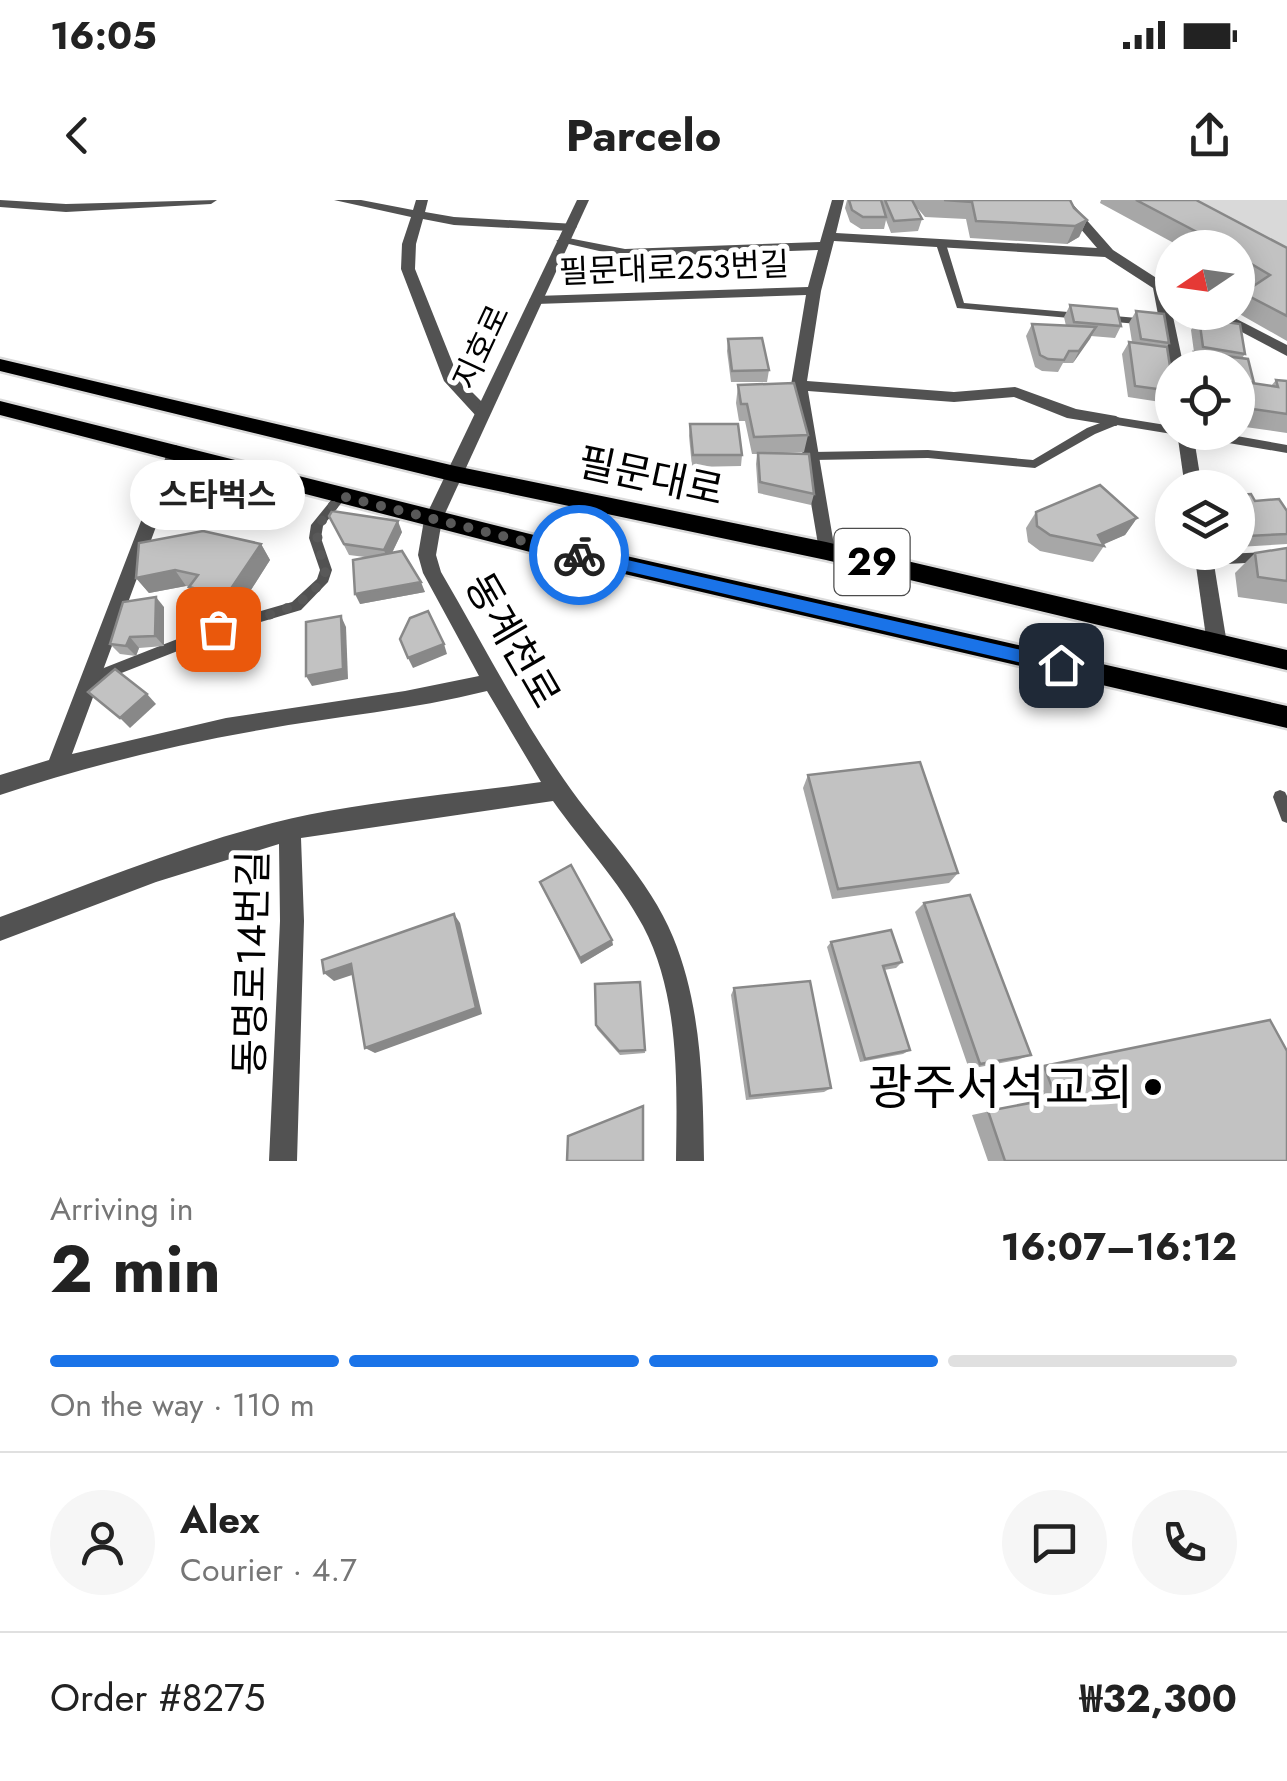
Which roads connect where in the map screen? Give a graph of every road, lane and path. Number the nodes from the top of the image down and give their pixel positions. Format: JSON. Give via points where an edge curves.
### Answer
{"nodes":[{"id":1,"x":211,"y":200,"type":"edge"},
{"id":2,"x":340,"y":200,"type":"edge"},
{"id":3,"x":583,"y":200,"type":"edge"},
{"id":4,"x":838,"y":200,"type":"edge"},
{"id":5,"x":1062,"y":200,"type":"edge"},
{"id":6,"x":0,"y":203,"type":"edge"},
{"id":7,"x":107,"y":204,"type":"edge"},
{"id":8,"x":421,"y":207,"type":"edge"},
{"id":9,"x":566,"y":234,"type":"junction"},
{"id":10,"x":827,"y":241,"type":"junction"},
{"id":11,"x":941,"y":244,"type":"junction"},
{"id":12,"x":1108,"y":253,"type":"junction"},
{"id":13,"x":1155,"y":284,"type":"edge"},
{"id":14,"x":814,"y":291,"type":"junction"},
{"id":15,"x":536,"y":300,"type":"junction"},
{"id":16,"x":1155,"y":323,"type":"edge"},
{"id":17,"x":1246,"y":330,"type":"edge"},
{"id":18,"x":1287,"y":351,"type":"edge"},
{"id":19,"x":0,"y":365,"type":"edge"},
{"id":20,"x":799,"y":384,"type":"junction"},
{"id":21,"x":0,"y":408,"type":"edge"},
{"id":22,"x":483,"y":413,"type":"junction"},
{"id":23,"x":1116,"y":421,"type":"junction"},
{"id":24,"x":1155,"y":427,"type":"edge"},
{"id":25,"x":1255,"y":444,"type":"edge"},
{"id":26,"x":1287,"y":449,"type":"edge"},
{"id":27,"x":176,"y":451,"type":"junction"},
{"id":28,"x":813,"y":456,"type":"junction"},
{"id":29,"x":455,"y":474,"type":"junction"},
{"id":30,"x":341,"y":496,"type":"junction"},
{"id":31,"x":433,"y":520,"type":"junction"},
{"id":32,"x":826,"y":551,"type":"junction"},
{"id":33,"x":1255,"y":556,"type":"edge"},
{"id":34,"x":1287,"y":556,"type":"edge"},
{"id":35,"x":1206,"y":570,"type":"edge"},
{"id":36,"x":1217,"y":644,"type":"junction"},
{"id":37,"x":1287,"y":660,"type":"edge"},
{"id":38,"x":91,"y":679,"type":"junction"},
{"id":39,"x":491,"y":681,"type":"junction"},
{"id":40,"x":1287,"y":717,"type":"edge"},
{"id":41,"x":57,"y":766,"type":"junction"},
{"id":42,"x":0,"y":785,"type":"edge"},
{"id":43,"x":558,"y":790,"type":"junction"},
{"id":44,"x":1280,"y":797,"type":"dead end"},
{"id":45,"x":1287,"y":816,"type":"edge"},
{"id":46,"x":290,"y":830,"type":"junction"},
{"id":47,"x":1,"y":930,"type":"edge"},
{"id":48,"x":283,"y":1161,"type":"edge"},
{"id":49,"x":690,"y":1161,"type":"edge"}],
"edges":[{"from":1,"to":7,"type":"street"},
{"from":2,"to":8,"type":"street","name":"필문대로253번길"},
{"from":3,"to":9,"type":"street","name":"지호로"},
{"from":4,"to":10,"type":"street","name":"필문대로253번길"},
{"from":5,"to":12,"type":"street"},
{"from":6,"to":7,"type":"street"},
{"from":8,"to":9,"type":"street","name":"필문대로253번길","via":[[454,222]]},
{"from":8,"to":22,"type":"street","via":[[408,269],[452,381]]},
{"from":9,"to":10,"type":"street","name":"필문대로253번길","via":[[625,253]]},
{"from":9,"to":15,"type":"street","name":"지호로"},
{"from":10,"to":11,"type":"street"},
{"from":10,"to":14,"type":"street","name":"필문대로253번길"},
{"from":11,"to":12,"type":"street"},
{"from":11,"to":16,"type":"lane","via":[[960,306]]},
{"from":12,"to":13,"type":"street"},
{"from":14,"to":15,"type":"street","name":"필문대로253번길"},
{"from":14,"to":20,"type":"street","name":"필문대로253번길"},
{"from":15,"to":22,"type":"street","name":"지호로"},
{"from":17,"to":18,"type":"street"},
{"from":19,"to":29,"type":"main road","name":"필문대로","number":"29"},
{"from":20,"to":23,"type":"street","via":[[954,397],[1015,392],[1073,414]]},
{"from":20,"to":28,"type":"street","name":"필문대로253번길"},
{"from":21,"to":27,"type":"main road","number":"29"},
{"from":22,"to":29,"type":"street","name":"지호로"},
{"from":23,"to":24,"type":"lane"},
{"from":23,"to":28,"type":"lane","via":[[1035,464],[928,454]]},
{"from":25,"to":26,"type":"lane"},
{"from":27,"to":30,"type":"main road","number":"29"},
{"from":27,"to":38,"type":"street"},
{"from":28,"to":32,"type":"street","name":"필문대로253번길"},
{"from":29,"to":31,"type":"street","name":"지호로"},
{"from":29,"to":32,"type":"main road","name":"필문대로","number":"29"},
{"from":30,"to":31,"type":"main road","number":"29"},
{"from":30,"to":38,"type":"lane","via":[[317,524],[326,570],[322,582],[296,606]]},
{"from":31,"to":39,"type":"street","name":"동계천로","via":[[427,555],[432,573]]},
{"from":31,"to":40,"type":"main road","number":"29"},
{"from":32,"to":36,"type":"main road","name":"필문대로","number":"29"},
{"from":33,"to":34,"type":"lane"},
{"from":35,"to":36,"type":"street"},
{"from":36,"to":37,"type":"main road","name":"필문대로","number":"29"},
{"from":38,"to":41,"type":"street"},
{"from":39,"to":41,"type":"street","via":[[442,696],[260,721]]},
{"from":39,"to":43,"type":"street","name":"동계천로"},
{"from":41,"to":42,"type":"street"},
{"from":43,"to":46,"type":"street"},
{"from":43,"to":49,"type":"street","name":"동계천로","via":[[652,918],[670,966],[691,1081]]},
{"from":44,"to":45,"type":"lane"},
{"from":46,"to":47,"type":"street","name":"동명로14번길"},
{"from":46,"to":48,"type":"street","name":"동명로14번길"}]}
